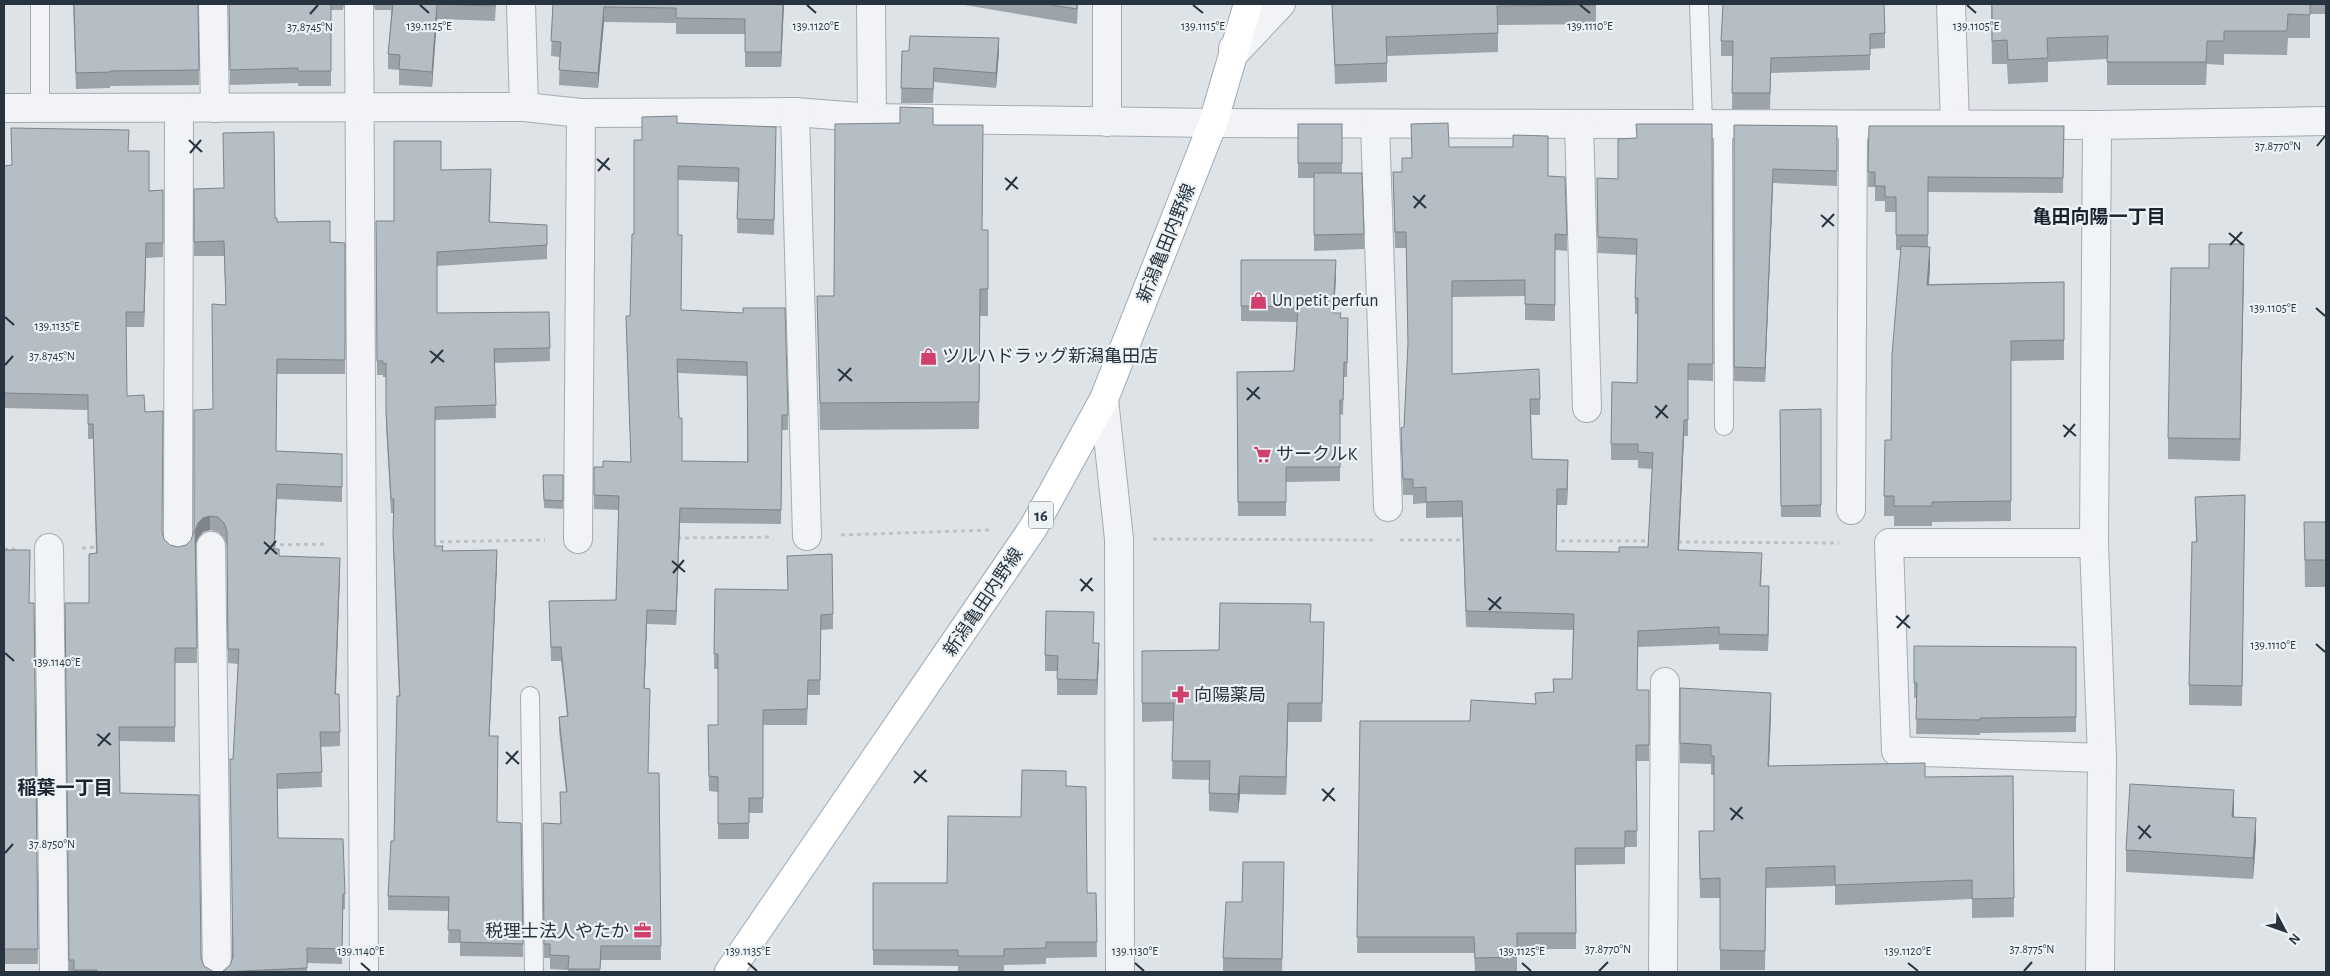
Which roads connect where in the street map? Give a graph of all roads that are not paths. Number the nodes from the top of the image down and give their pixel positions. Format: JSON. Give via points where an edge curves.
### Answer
{"nodes":[{"id":1,"x":40,"y":4,"type":"edge"},
{"id":2,"x":213,"y":4,"type":"edge"},
{"id":3,"x":359,"y":4,"type":"edge"},
{"id":4,"x":521,"y":4,"type":"edge"},
{"id":5,"x":871,"y":4,"type":"edge"},
{"id":6,"x":1107,"y":4,"type":"edge"},
{"id":7,"x":1235,"y":4,"type":"edge"},
{"id":8,"x":1248,"y":4,"type":"edge"},
{"id":9,"x":1282,"y":4,"type":"edge"},
{"id":10,"x":1699,"y":4,"type":"edge"},
{"id":11,"x":1951,"y":4,"type":"edge"},
{"id":12,"x":1233,"y":55,"type":"junction"},
{"id":13,"x":524,"y":107,"type":"junction"},
{"id":14,"x":4,"y":108,"type":"edge"},
{"id":15,"x":179,"y":108,"type":"junction"},
{"id":16,"x":215,"y":108,"type":"junction"},
{"id":17,"x":40,"y":109,"type":"junction"},
{"id":18,"x":360,"y":109,"type":"junction"},
{"id":19,"x":796,"y":112,"type":"junction"},
{"id":20,"x":581,"y":113,"type":"junction"},
{"id":21,"x":872,"y":118,"type":"junction"},
{"id":22,"x":2326,"y":121,"type":"edge"},
{"id":23,"x":1107,"y":122,"type":"junction"},
{"id":24,"x":1213,"y":124,"type":"junction"},
{"id":25,"x":1375,"y":124,"type":"junction"},
{"id":26,"x":1579,"y":124,"type":"junction"},
{"id":27,"x":1713,"y":124,"type":"junction"},
{"id":28,"x":1955,"y":124,"type":"junction"},
{"id":29,"x":1853,"y":125,"type":"junction"},
{"id":30,"x":2097,"y":125,"type":"junction"},
{"id":31,"x":1104,"y":399,"type":"junction"},
{"id":32,"x":1587,"y":408,"type":"dead end"},
{"id":33,"x":1724,"y":426,"type":"dead end"},
{"id":34,"x":1388,"y":507,"type":"dead end"},
{"id":35,"x":1850,"y":510,"type":"dead end"},
{"id":36,"x":806,"y":536,"type":"road end"},
{"id":37,"x":578,"y":539,"type":"road end"},
{"id":38,"x":2094,"y":543,"type":"junction"},
{"id":39,"x":178,"y":546,"type":"edge"},
{"id":40,"x":211,"y":546,"type":"dead end"},
{"id":41,"x":49,"y":548,"type":"road end"},
{"id":42,"x":1665,"y":682,"type":"dead end"},
{"id":43,"x":530,"y":696,"type":"dead end"},
{"id":44,"x":2102,"y":758,"type":"junction"},
{"id":45,"x":54,"y":972,"type":"edge"},
{"id":46,"x":217,"y":972,"type":"edge"},
{"id":47,"x":364,"y":972,"type":"edge"},
{"id":48,"x":534,"y":972,"type":"edge"},
{"id":49,"x":729,"y":972,"type":"edge"},
{"id":50,"x":1120,"y":972,"type":"edge"},
{"id":51,"x":1663,"y":972,"type":"edge"},
{"id":52,"x":2100,"y":972,"type":"edge"}],
"edges":[{"from":1,"to":17,"type":"lane"},
{"from":2,"to":16,"type":"street"},
{"from":3,"to":18,"type":"street"},
{"from":4,"to":13,"type":"street"},
{"from":5,"to":21,"type":"street"},
{"from":6,"to":23,"type":"street"},
{"from":7,"to":12,"type":"street"},
{"from":8,"to":12,"type":"main road","name":"新潟亀田内野線","number":"16"},
{"from":9,"to":12,"type":"street"},
{"from":10,"to":27,"type":"lane"},
{"from":11,"to":28,"type":"street"},
{"from":12,"to":24,"type":"main road","name":"新潟亀田内野線","number":"16"},
{"from":13,"to":18,"type":"street"},
{"from":13,"to":20,"type":"street"},
{"from":14,"to":17,"type":"street"},
{"from":15,"to":16,"type":"street"},
{"from":15,"to":17,"type":"street"},
{"from":15,"to":39,"type":"street"},
{"from":16,"to":18,"type":"street"},
{"from":18,"to":47,"type":"street"},
{"from":19,"to":20,"type":"street"},
{"from":19,"to":21,"type":"street"},
{"from":19,"to":36,"type":"street"},
{"from":20,"to":37,"type":"street"},
{"from":21,"to":23,"type":"street"},
{"from":22,"to":30,"type":"street"},
{"from":23,"to":24,"type":"street"},
{"from":24,"to":25,"type":"street"},
{"from":24,"to":31,"type":"main road","name":"新潟亀田内野線","number":"16"},
{"from":25,"to":26,"type":"street"},
{"from":25,"to":34,"type":"street"},
{"from":26,"to":27,"type":"street"},
{"from":26,"to":32,"type":"street"},
{"from":27,"to":29,"type":"street"},
{"from":27,"to":33,"type":"lane"},
{"from":28,"to":29,"type":"street"},
{"from":28,"to":30,"type":"street"},
{"from":29,"to":35,"type":"street"},
{"from":30,"to":38,"type":"street"},
{"from":31,"to":49,"type":"main road","name":"新潟亀田内野線","number":"16","via":[[1033,528]]},
{"from":31,"to":50,"type":"street","via":[[1119,538]]},
{"from":38,"to":44,"type":"street"},
{"from":38,"to":44,"type":"street","via":[[1889,543],[1896,751]]},
{"from":40,"to":46,"type":"street"},
{"from":41,"to":45,"type":"street"},
{"from":42,"to":51,"type":"street"},
{"from":43,"to":48,"type":"lane"},
{"from":44,"to":52,"type":"street"}]}
